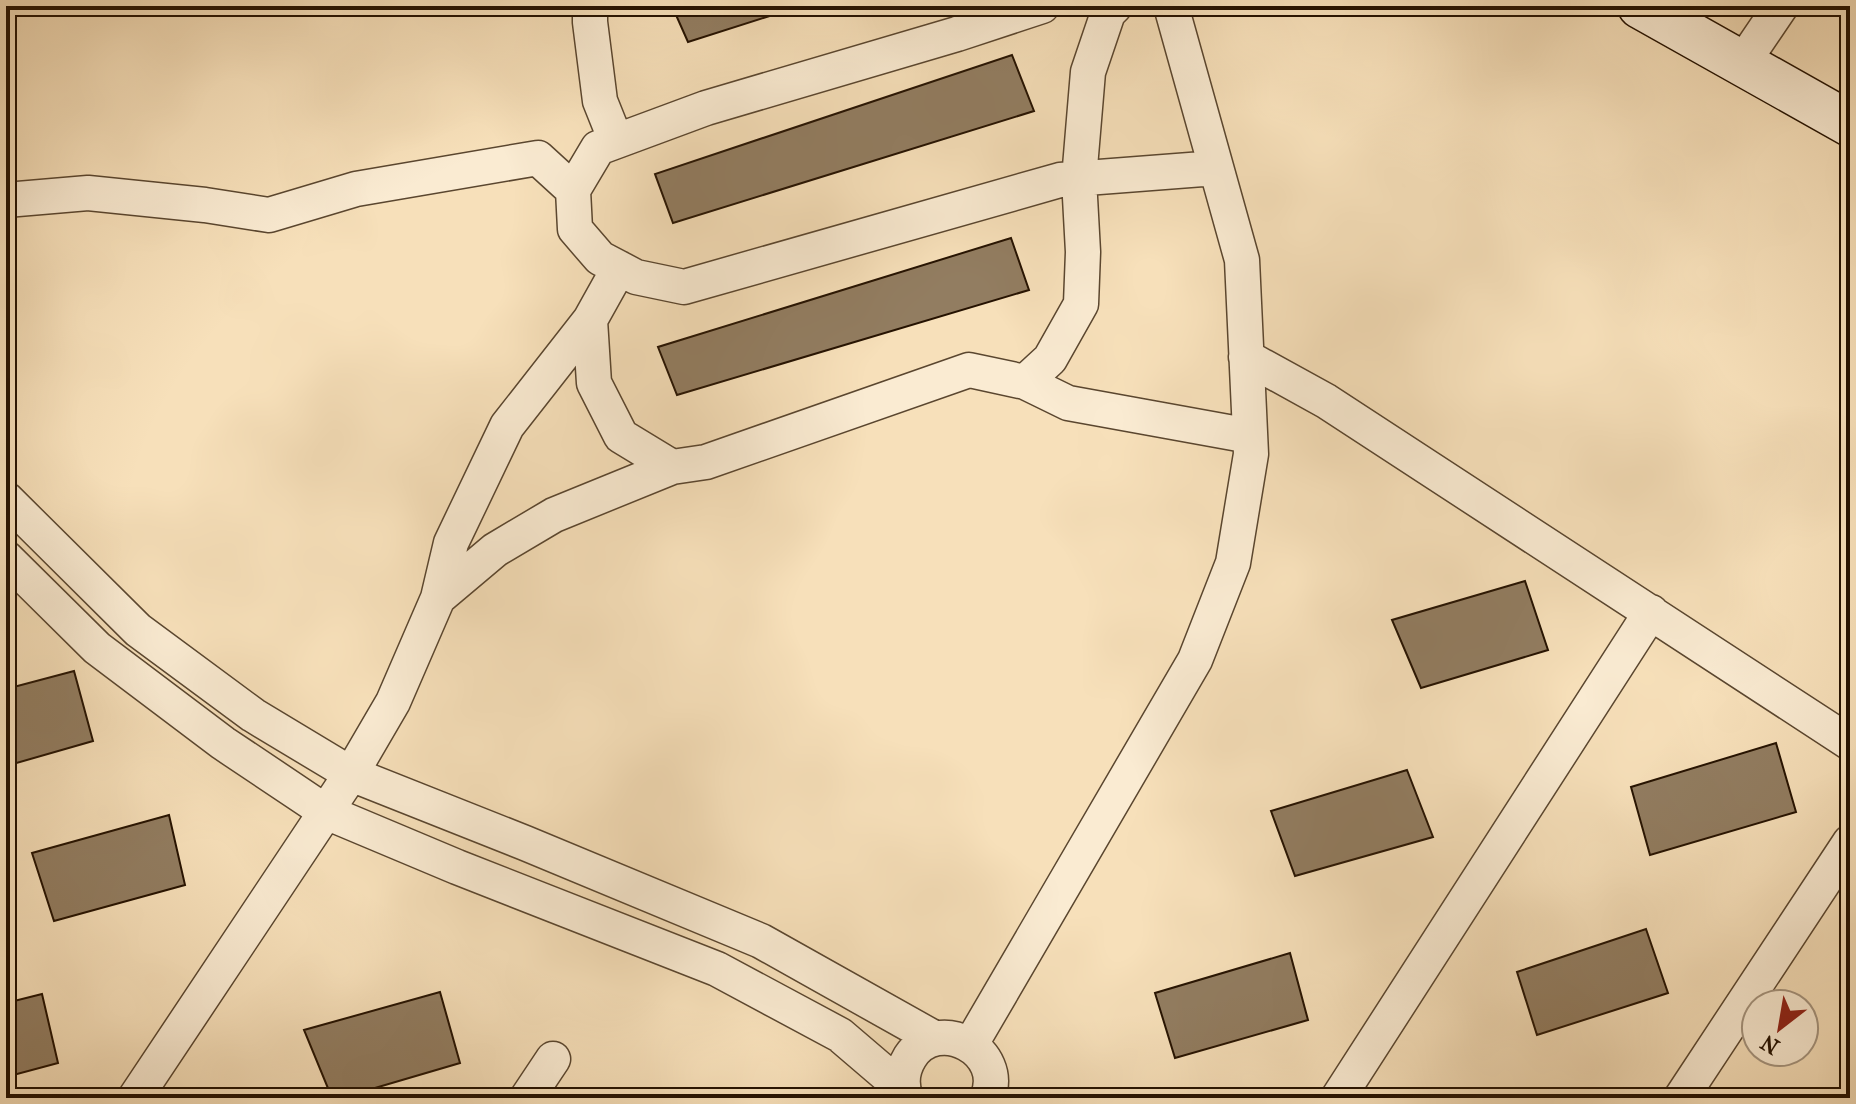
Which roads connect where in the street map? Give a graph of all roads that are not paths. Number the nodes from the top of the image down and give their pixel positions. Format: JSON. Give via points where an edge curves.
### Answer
{"nodes":[{"id":1,"x":590,"y":6,"type":"edge"},
{"id":2,"x":1042,"y":6,"type":"edge"},
{"id":3,"x":1115,"y":6,"type":"edge"},
{"id":4,"x":1171,"y":6,"type":"edge"},
{"id":5,"x":1640,"y":6,"type":"edge"},
{"id":6,"x":1781,"y":6,"type":"edge"},
{"id":7,"x":1741,"y":65,"type":"junction"},
{"id":8,"x":1850,"y":124,"type":"edge"},
{"id":9,"x":616,"y":141,"type":"junction"},
{"id":10,"x":1216,"y":168,"type":"junction"},
{"id":11,"x":1079,"y":179,"type":"junction"},
{"id":12,"x":573,"y":190,"type":"junction"},
{"id":13,"x":6,"y":200,"type":"edge"},
{"id":14,"x":619,"y":268,"type":"junction"},
{"id":15,"x":590,"y":320,"type":"junction"},
{"id":16,"x":1246,"y":357,"type":"junction"},
{"id":17,"x":1025,"y":382,"type":"junction"},
{"id":18,"x":1250,"y":436,"type":"junction"},
{"id":19,"x":672,"y":467,"type":"junction"},
{"id":20,"x":6,"y":499,"type":"edge"},
{"id":21,"x":6,"y":558,"type":"edge"},
{"id":22,"x":438,"y":598,"type":"junction"},
{"id":23,"x":1651,"y":612,"type":"junction"},
{"id":24,"x":1850,"y":743,"type":"edge"},
{"id":25,"x":351,"y":774,"type":"junction"},
{"id":26,"x":326,"y":812,"type":"junction"},
{"id":27,"x":1850,"y":842,"type":"edge"},
{"id":28,"x":934,"y":1038,"type":"junction"},
{"id":29,"x":971,"y":1044,"type":"junction"},
{"id":30,"x":553,"y":1059,"type":"dead end"},
{"id":31,"x":904,"y":1093,"type":"edge"},
{"id":32,"x":993,"y":1095,"type":"edge"},
{"id":33,"x":135,"y":1098,"type":"edge"},
{"id":34,"x":527,"y":1098,"type":"edge"},
{"id":35,"x":1338,"y":1098,"type":"edge"},
{"id":36,"x":1681,"y":1098,"type":"edge"}],
"edges":[{"from":1,"to":9,"type":"street","via":[[600,101]]},
{"from":2,"to":9,"type":"street","via":[[706,108]]},
{"from":3,"to":11,"type":"street","via":[[1088,72]]},
{"from":4,"to":10,"type":"street"},
{"from":5,"to":7,"type":"street"},
{"from":6,"to":7,"type":"street"},
{"from":7,"to":8,"type":"street"},
{"from":9,"to":12,"type":"street","via":[[598,148]]},
{"from":10,"to":11,"type":"street"},
{"from":10,"to":16,"type":"street","via":[[1242,260]]},
{"from":11,"to":14,"type":"street","via":[[1060,180],[684,287]]},
{"from":11,"to":17,"type":"street","via":[[1081,304],[1050,359]]},
{"from":12,"to":13,"type":"street","via":[[538,158],[356,189],[269,215],[88,193]]},
{"from":12,"to":14,"type":"street","via":[[575,229],[600,258]]},
{"from":14,"to":15,"type":"street"},
{"from":15,"to":19,"type":"street","via":[[594,383],[621,436]]},
{"from":15,"to":22,"type":"street","via":[[507,426],[451,543]]},
{"from":16,"to":18,"type":"street"},
{"from":16,"to":23,"type":"street","via":[[1326,401]]},
{"from":17,"to":18,"type":"street","via":[[1068,403]]},
{"from":17,"to":19,"type":"street","via":[[969,370],[706,462]]},
{"from":18,"to":29,"type":"street","via":[[1233,563],[1195,660]]},
{"from":19,"to":22,"type":"street","via":[[554,515],[495,550]]},
{"from":20,"to":25,"type":"street","via":[[138,630],[253,715]]},
{"from":21,"to":26,"type":"street","via":[[97,648]]},
{"from":22,"to":25,"type":"street","via":[[393,702]]},
{"from":23,"to":24,"type":"street"},
{"from":23,"to":35,"type":"street"},
{"from":25,"to":26,"type":"street"},
{"from":25,"to":28,"type":"street","via":[[761,941]]},
{"from":26,"to":31,"type":"street","via":[[717,969],[840,1035]]},
{"from":26,"to":33,"type":"street"},
{"from":27,"to":36,"type":"street"},
{"from":28,"to":29,"type":"street","via":[[953,1037]]},
{"from":28,"to":31,"type":"street","via":[[915,1049],[904,1067]]},
{"from":29,"to":32,"type":"street","via":[[988,1063]]},
{"from":30,"to":34,"type":"street"}]}
